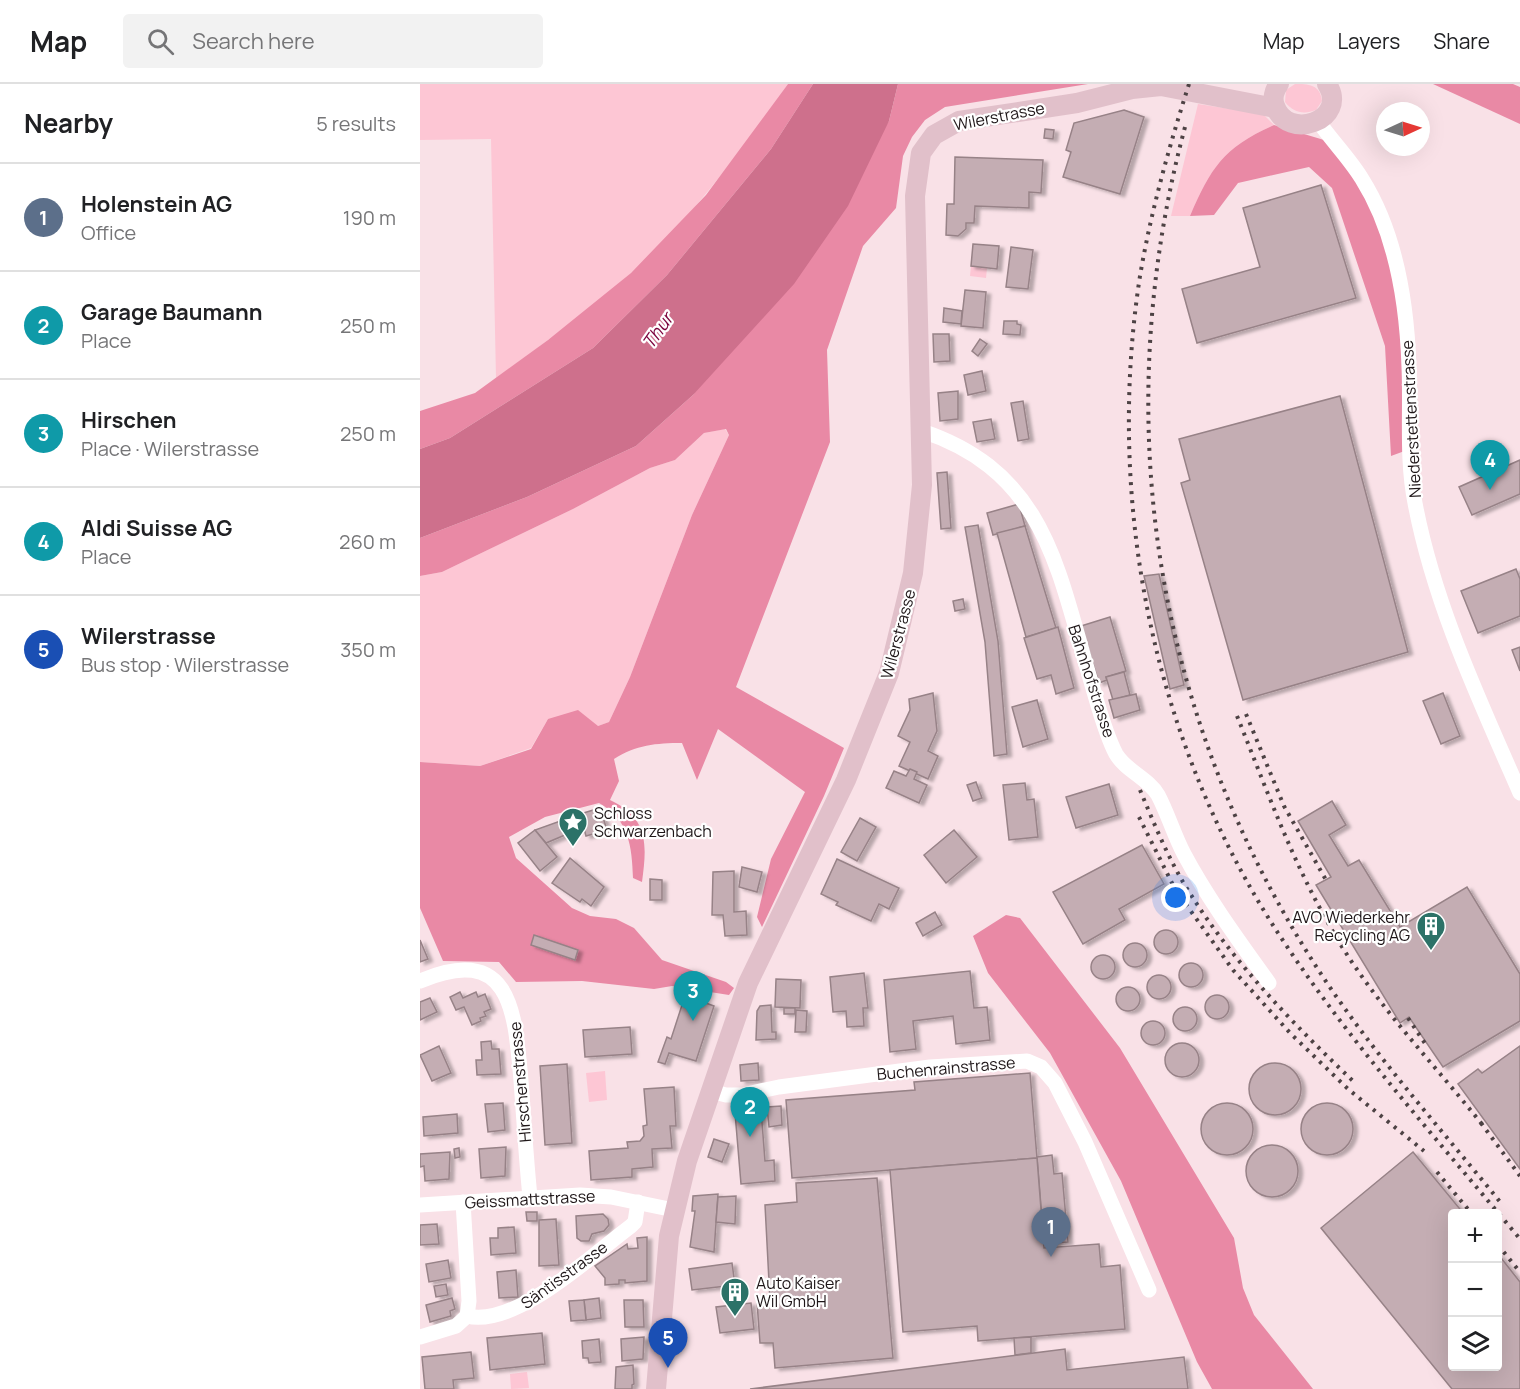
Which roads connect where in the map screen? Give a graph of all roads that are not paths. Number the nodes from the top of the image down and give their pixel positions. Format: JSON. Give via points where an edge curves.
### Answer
{"nodes":[{"id":1,"x":1327,"y":84,"type":"edge"},
{"id":2,"x":1278,"y":86,"type":"edge"},
{"id":3,"x":1218,"y":96,"type":"junction"},
{"id":4,"x":1275,"y":108,"type":"junction"},
{"id":5,"x":1318,"y":121,"type":"junction"},
{"id":6,"x":922,"y":431,"type":"junction"},
{"id":7,"x":1520,"y":793,"type":"edge"},
{"id":8,"x":420,"y":981,"type":"edge"},
{"id":9,"x":1269,"y":983,"type":"dead end"},
{"id":10,"x":710,"y":1091,"type":"junction"},
{"id":11,"x":530,"y":1197,"type":"junction"},
{"id":12,"x":463,"y":1202,"type":"junction"},
{"id":13,"x":638,"y":1202,"type":"junction"},
{"id":14,"x":420,"y":1205,"type":"edge"},
{"id":15,"x":674,"y":1210,"type":"junction"},
{"id":16,"x":1149,"y":1290,"type":"dead end"},
{"id":17,"x":467,"y":1316,"type":"junction"},
{"id":18,"x":420,"y":1337,"type":"edge"},
{"id":19,"x":656,"y":1389,"type":"edge"}],
"edges":[{"from":1,"to":5,"type":"main road","via":[[1331,107]]},
{"from":2,"to":3,"type":"main road","name":"Wilerstrasse"},
{"from":2,"to":4,"type":"main road","name":"Wilerstrasse","via":[[1273,100]]},
{"from":3,"to":4,"type":"main road","name":"Wilerstrasse"},
{"from":3,"to":6,"type":"main road","name":"Wilerstrasse","via":[[1161,86],[1132,89],[1077,103],[959,121],[934,135],[921,153],[916,177]]},
{"from":4,"to":5,"type":"main road","name":"Wilerstrasse","via":[[1294,124]]},
{"from":5,"to":7,"type":"street","name":"Niederstettenstrasse","via":[[1362,179],[1386,233],[1406,318],[1414,500],[1426,555],[1454,635]]},
{"from":6,"to":9,"type":"street","name":"Bahnhofstrasse","via":[[974,453],[999,472],[1023,499],[1054,559],[1117,755],[1157,793],[1183,852],[1220,915]]},
{"from":6,"to":10,"type":"main road","name":"Wilerstrasse","via":[[922,485],[914,562],[906,612],[889,673],[846,780],[748,983]]},
{"from":8,"to":11,"type":"street","name":"Hirschenstrasse","via":[[448,971],[481,972],[505,992],[516,1028]]},
{"from":10,"to":15,"type":"main road","name":"Wilerstrasse"},
{"from":10,"to":16,"type":"street","name":"Buchenrainstrasse","via":[[742,1095],[930,1067],[1035,1063],[1055,1083],[1085,1142]]},
{"from":11,"to":12,"type":"street","name":"Geissmattstrasse"},
{"from":11,"to":13,"type":"street","name":"Geissmattstrasse","via":[[580,1195]]},
{"from":12,"to":14,"type":"street","name":"Geissmattstrasse"},
{"from":12,"to":17,"type":"street"},
{"from":13,"to":15,"type":"street","name":"Geissmattstrasse"},
{"from":13,"to":17,"type":"street","name":"Säntisstrasse","via":[[635,1222],[545,1291],[519,1308],[479,1318]]},
{"from":15,"to":19,"type":"main road","name":"Wilerstrasse"},
{"from":17,"to":18,"type":"street","via":[[456,1326]]}]}
